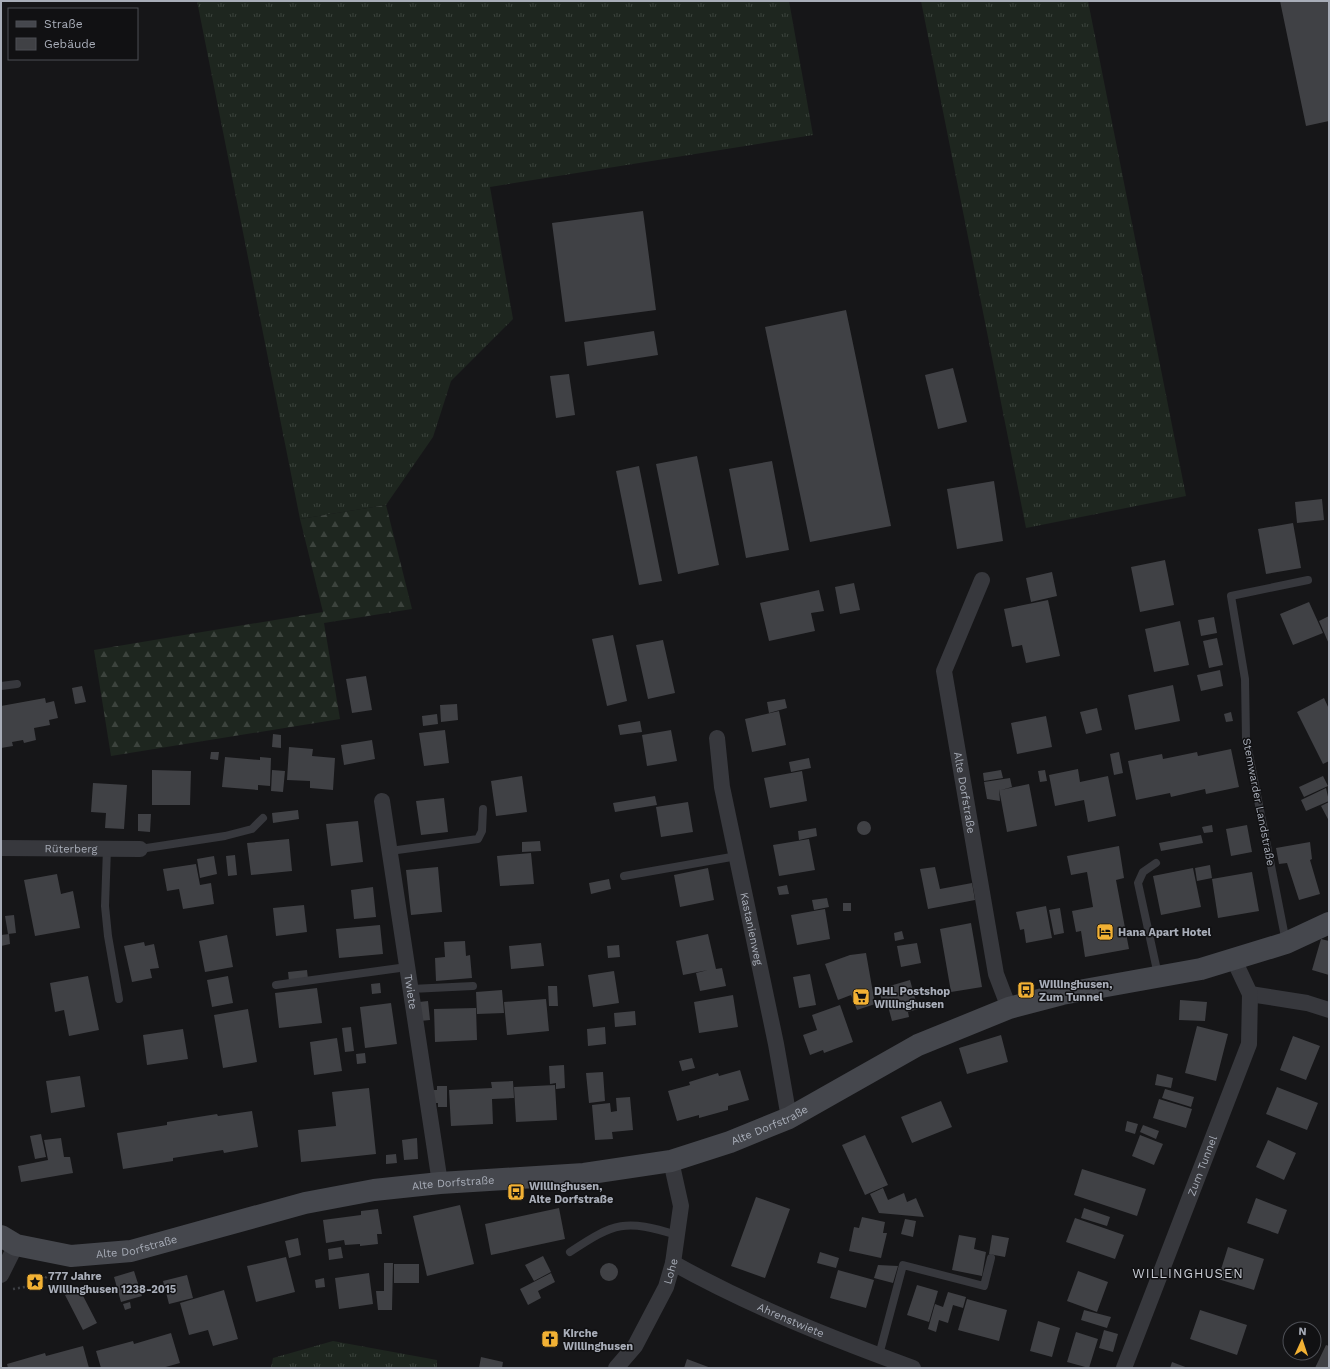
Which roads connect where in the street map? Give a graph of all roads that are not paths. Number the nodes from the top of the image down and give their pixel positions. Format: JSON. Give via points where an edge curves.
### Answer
{"nodes":[{"id":1,"x":982,"y":580,"type":"dead end"},
{"id":2,"x":1308,"y":580,"type":"dead end"},
{"id":3,"x":17,"y":684,"type":"dead end"},
{"id":4,"x":1,"y":686,"type":"edge"},
{"id":5,"x":717,"y":738,"type":"dead end"},
{"id":6,"x":382,"y":801,"type":"dead end"},
{"id":7,"x":482,"y":809,"type":"dead end"},
{"id":8,"x":264,"y":818,"type":"dead end"},
{"id":9,"x":1,"y":848,"type":"edge"},
{"id":10,"x":107,"y":848,"type":"junction"},
{"id":11,"x":140,"y":849,"type":"joint"},
{"id":12,"x":390,"y":851,"type":"junction"},
{"id":13,"x":737,"y":856,"type":"junction"},
{"id":14,"x":1156,"y":863,"type":"dead end"},
{"id":15,"x":624,"y":876,"type":"dead end"},
{"id":16,"x":1329,"y":923,"type":"edge"},
{"id":17,"x":1286,"y":943,"type":"junction"},
{"id":18,"x":1234,"y":960,"type":"junction"},
{"id":19,"x":407,"y":967,"type":"junction"},
{"id":20,"x":1159,"y":978,"type":"junction"},
{"id":21,"x":276,"y":985,"type":"dead end"},
{"id":22,"x":474,"y":986,"type":"dead end"},
{"id":23,"x":411,"y":989,"type":"junction"},
{"id":24,"x":1250,"y":994,"type":"junction"},
{"id":25,"x":119,"y":999,"type":"dead end"},
{"id":26,"x":1009,"y":1008,"type":"junction"},
{"id":27,"x":1329,"y":1010,"type":"edge"},
{"id":28,"x":789,"y":1118,"type":"junction"},
{"id":29,"x":671,"y":1161,"type":"junction"},
{"id":30,"x":440,"y":1183,"type":"junction"},
{"id":31,"x":677,"y":1235,"type":"junction"},
{"id":32,"x":8,"y":1241,"type":"edge"},
{"id":33,"x":570,"y":1252,"type":"dead end"},
{"id":34,"x":991,"y":1258,"type":"dead end"},
{"id":35,"x":673,"y":1263,"type":"junction"},
{"id":36,"x":5,"y":1282,"type":"edge"},
{"id":37,"x":879,"y":1355,"type":"junction"},
{"id":38,"x":616,"y":1368,"type":"edge"},
{"id":39,"x":913,"y":1368,"type":"edge"},
{"id":40,"x":1124,"y":1368,"type":"edge"}],
"edges":[{"from":1,"to":26,"type":"street","name":"Alte Dorfstraße","via":[[944,671],[996,974]]},
{"from":2,"to":17,"type":"lane","name":"Stemwarder Landstraße","via":[[1231,596],[1245,679],[1246,738]]},
{"from":3,"to":4,"type":"lane"},
{"from":5,"to":13,"type":"street","name":"Kastanienweg","via":[[722,787]]},
{"from":6,"to":12,"type":"street","name":"Twiete"},
{"from":7,"to":12,"type":"lane","via":[[482,831],[478,839]]},
{"from":8,"to":11,"type":"lane","via":[[252,829],[225,836]]},
{"from":9,"to":10,"type":"street","name":"Rüterberg"},
{"from":10,"to":11,"type":"street","name":"Rüterberg"},
{"from":10,"to":25,"type":"lane","via":[[105,906]]},
{"from":12,"to":19,"type":"street","name":"Twiete"},
{"from":13,"to":15,"type":"lane"},
{"from":13,"to":28,"type":"street","name":"Kastanienweg"},
{"from":14,"to":20,"type":"lane","via":[[1143,872],[1138,883]]},
{"from":16,"to":17,"type":"street"},
{"from":17,"to":18,"type":"street"},
{"from":18,"to":20,"type":"street","name":"Alte Dorfstraße","via":[[1201,970]]},
{"from":18,"to":24,"type":"street","name":"Zum Tunnel"},
{"from":19,"to":21,"type":"lane"},
{"from":19,"to":23,"type":"street","name":"Twiete"},
{"from":20,"to":26,"type":"street","name":"Alte Dorfstraße","via":[[1120,982]]},
{"from":22,"to":23,"type":"lane"},
{"from":23,"to":30,"type":"street","name":"Twiete"},
{"from":24,"to":27,"type":"street","via":[[1308,1003]]},
{"from":24,"to":40,"type":"street","name":"Zum Tunnel","via":[[1249,1044]]},
{"from":26,"to":28,"type":"street","name":"Alte Dorfstraße","via":[[918,1045]]},
{"from":28,"to":29,"type":"street","name":"Alte Dorfstraße","via":[[730,1142]]},
{"from":29,"to":30,"type":"street","name":"Alte Dorfstraße","via":[[584,1174]]},
{"from":29,"to":31,"type":"street","name":"Lohe","via":[[681,1206]]},
{"from":30,"to":32,"type":"street","name":"Alte Dorfstraße","via":[[374,1190],[305,1203],[131,1252],[71,1256]]},
{"from":31,"to":33,"type":"lane","via":[[651,1227],[619,1226],[600,1233]]},
{"from":31,"to":35,"type":"street","name":"Lohe"},
{"from":32,"to":36,"type":"street"},
{"from":34,"to":37,"type":"lane","via":[[984,1286],[903,1265]]},
{"from":35,"to":37,"type":"street","name":"Ahrenstwiete","via":[[761,1308]]},
{"from":35,"to":38,"type":"street","name":"Lohe","via":[[666,1287],[635,1346]]},
{"from":37,"to":39,"type":"street","name":"Ahrenstwiete"}]}
